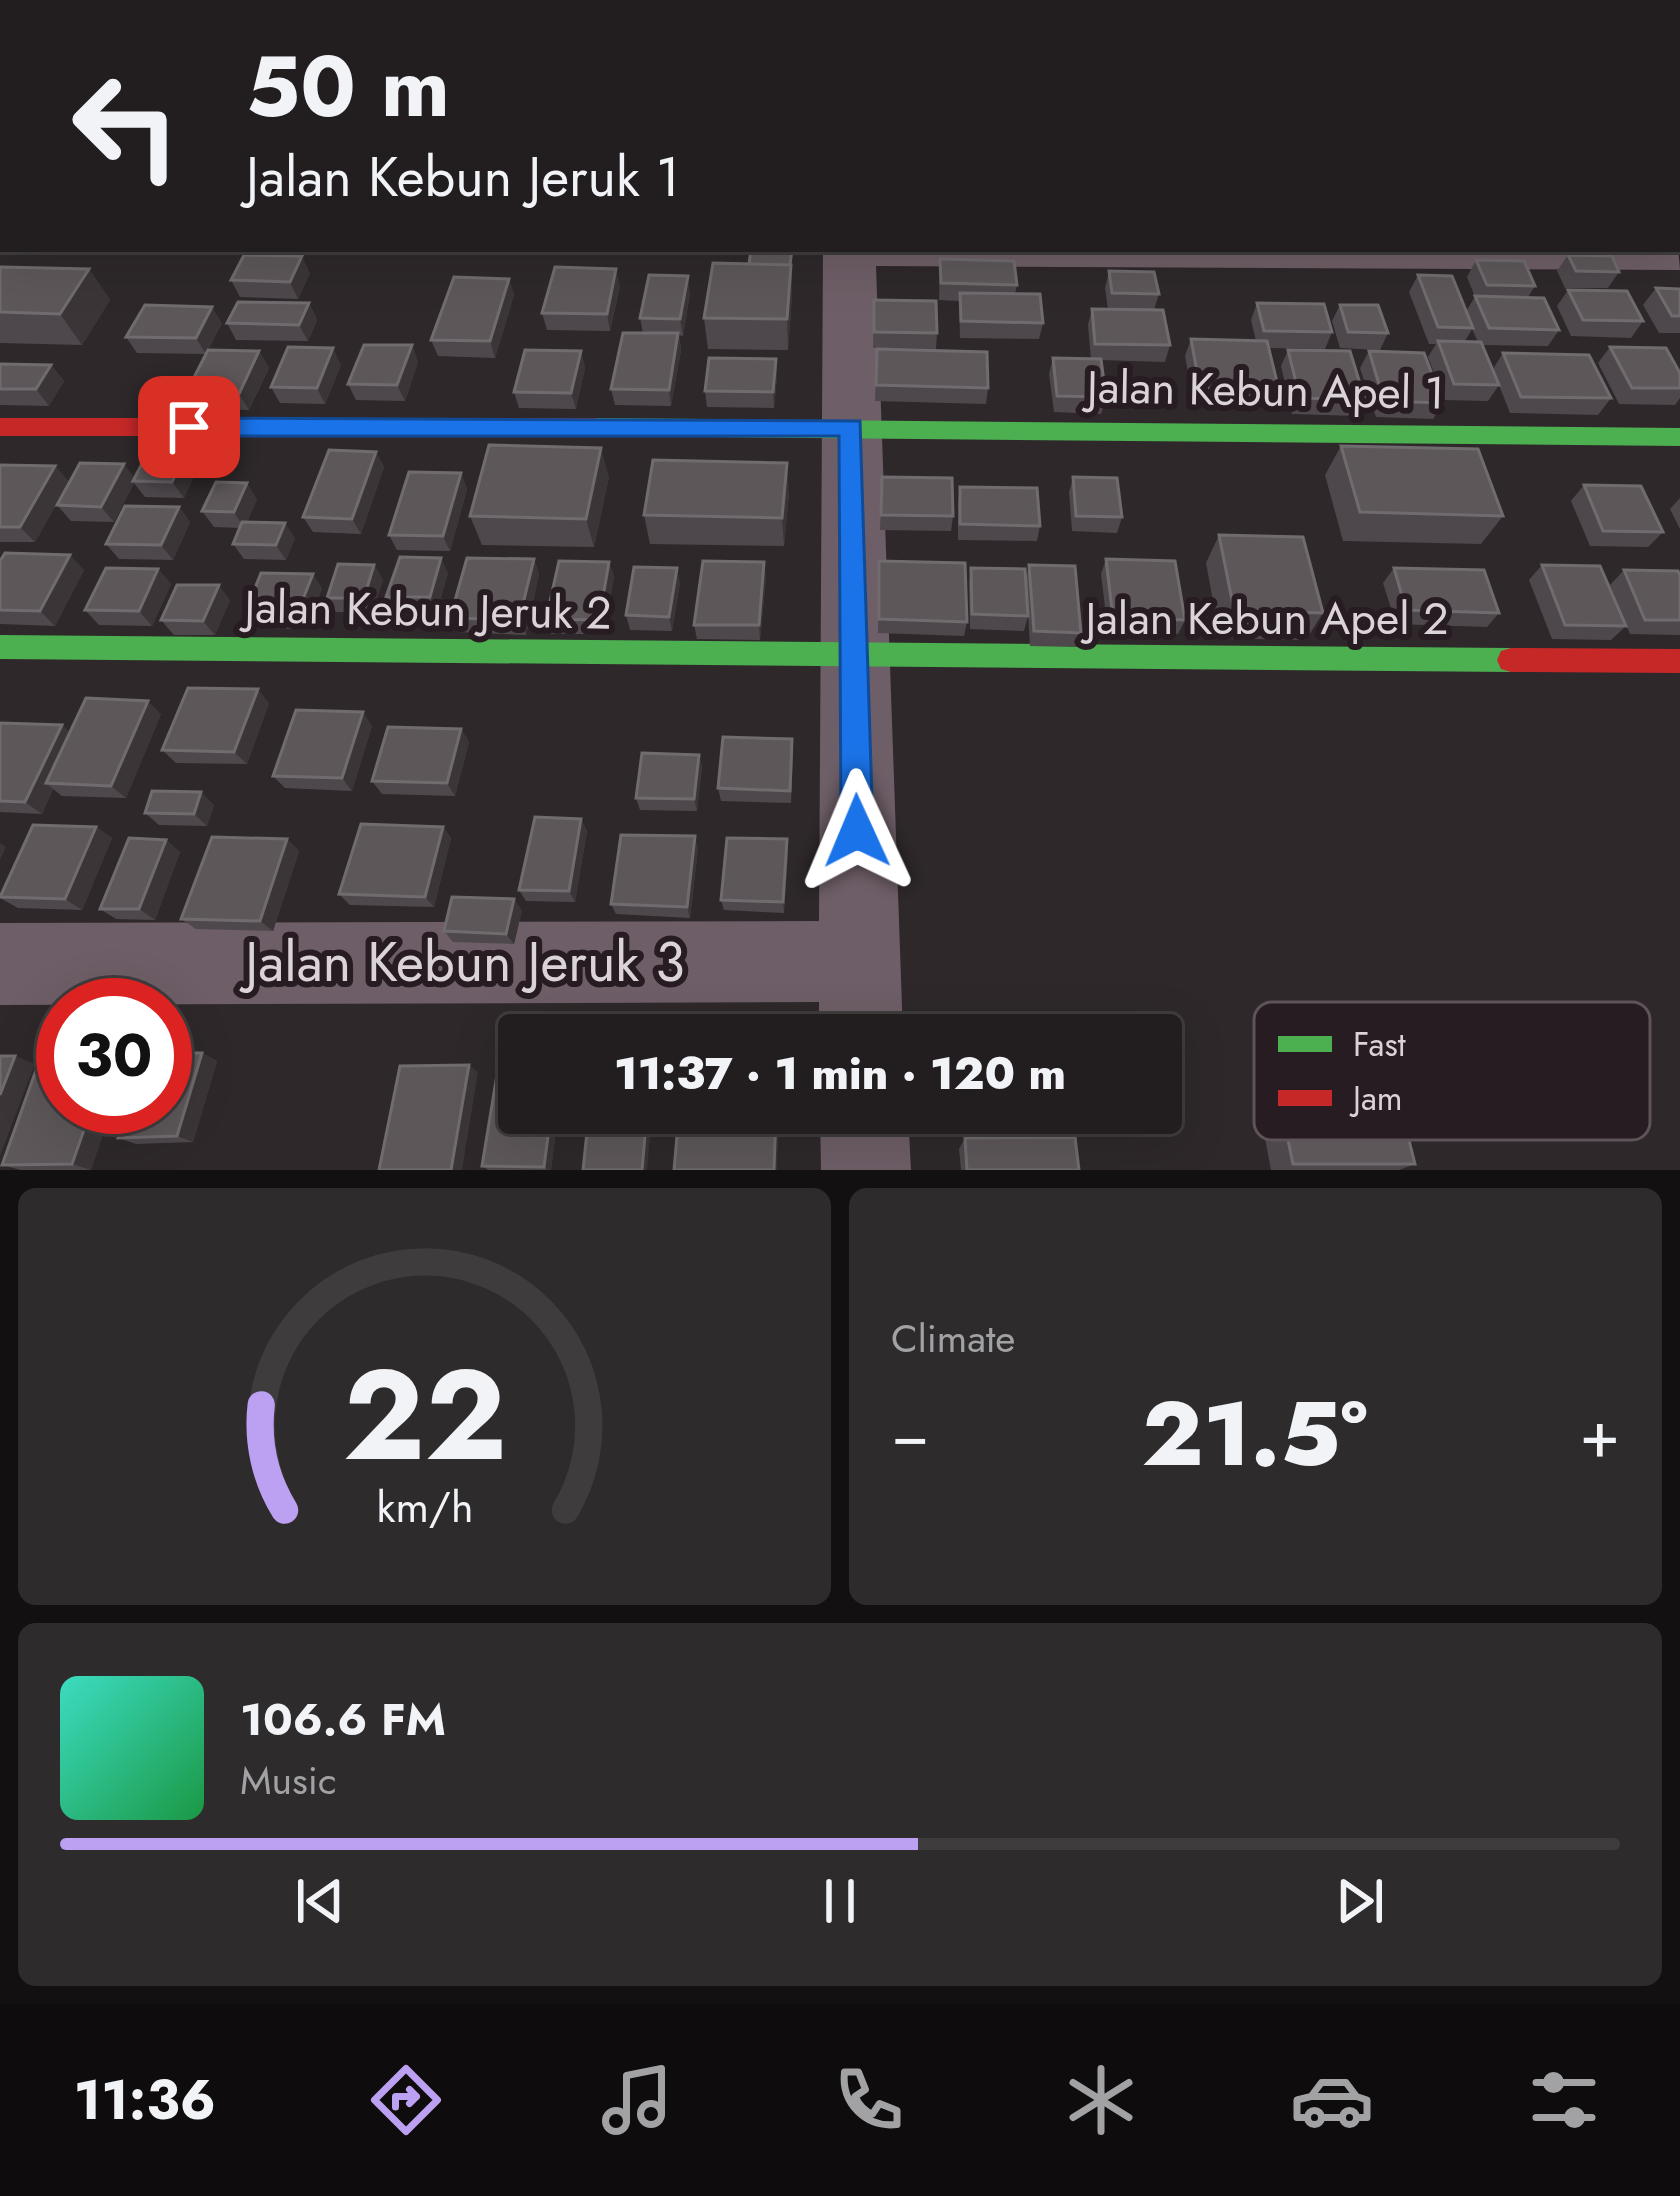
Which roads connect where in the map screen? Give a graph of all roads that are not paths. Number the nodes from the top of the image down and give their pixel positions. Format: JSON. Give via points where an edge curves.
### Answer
{"nodes":[{"id":1,"x":849,"y":252,"type":"edge"},
{"id":2,"x":1477,"y":252,"type":"edge"},
{"id":3,"x":1680,"y":253,"type":"edge"},
{"id":4,"x":0,"y":427,"type":"edge"},
{"id":5,"x":851,"y":427,"type":"junction"},
{"id":6,"x":1680,"y":437,"type":"edge"},
{"id":7,"x":0,"y":646,"type":"edge"},
{"id":8,"x":854,"y":658,"type":"junction"},
{"id":9,"x":1680,"y":661,"type":"edge"},
{"id":10,"x":0,"y":964,"type":"edge"},
{"id":11,"x":860,"y":998,"type":"edge"},
{"id":12,"x":865,"y":1134,"type":"edge"},
{"id":13,"x":866,"y":1170,"type":"edge"}],
"edges":[{"from":1,"to":5,"type":"street"},
{"from":2,"to":3,"type":"street"},
{"from":4,"to":5,"type":"street","name":"Jalan Kebun Apel 1"},
{"from":5,"to":6,"type":"street","name":"Jalan Kebun Apel 1"},
{"from":5,"to":8,"type":"street"},
{"from":7,"to":8,"type":"street","name":"Jalan Kebun Jeruk 2"},
{"from":8,"to":9,"type":"street","name":"Jalan Kebun Apel 2"},
{"from":8,"to":11,"type":"street"},
{"from":10,"to":11,"type":"street","name":"Jalan Kebun Jeruk 3"},
{"from":12,"to":13,"type":"street"}]}
